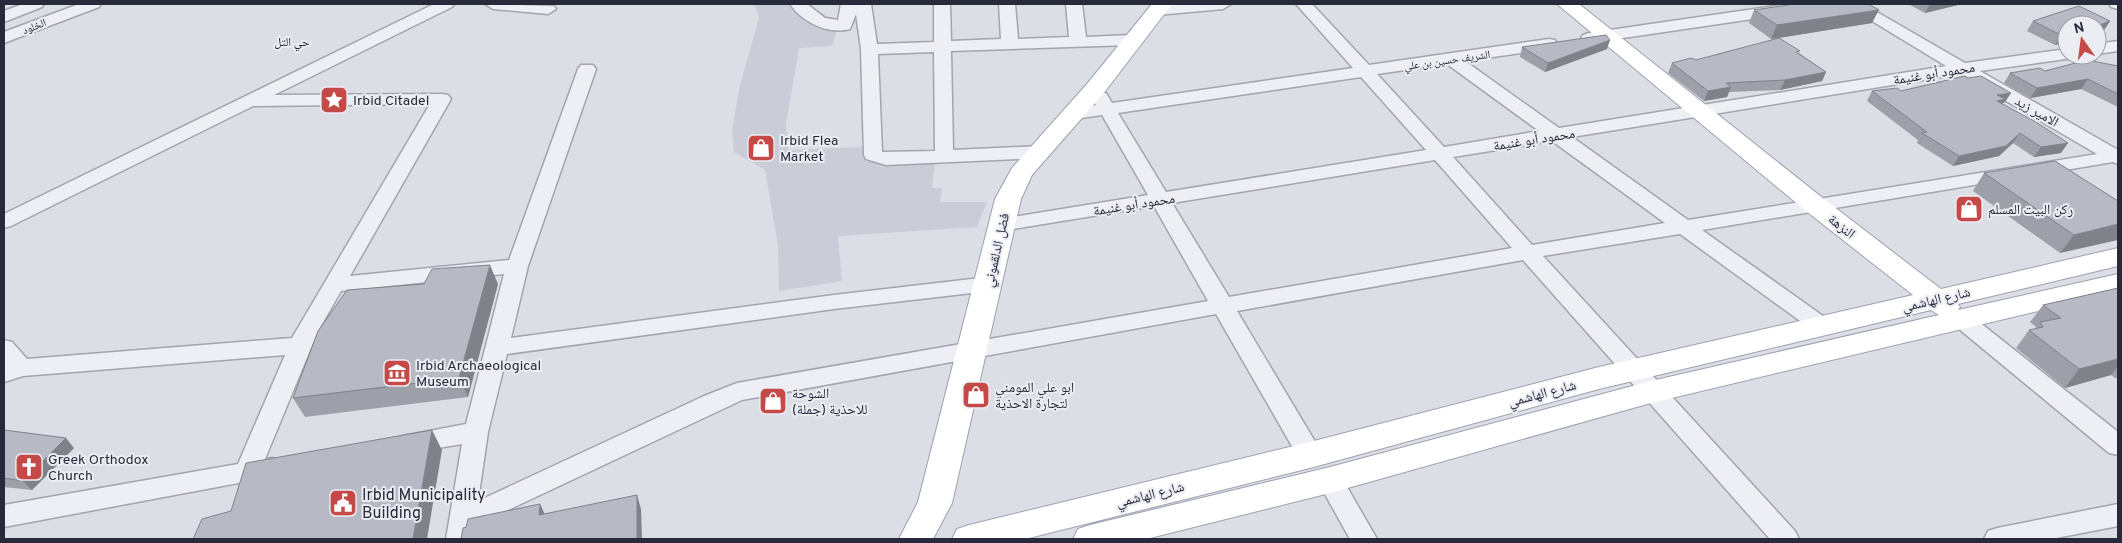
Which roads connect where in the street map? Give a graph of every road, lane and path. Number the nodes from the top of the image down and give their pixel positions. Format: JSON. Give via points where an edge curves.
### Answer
{"nodes":[{"id":1,"x":36,"y":4,"type":"edge"},
{"id":2,"x":93,"y":4,"type":"edge"},
{"id":3,"x":446,"y":4,"type":"edge"},
{"id":4,"x":494,"y":4,"type":"edge"},
{"id":5,"x":798,"y":4,"type":"edge"},
{"id":6,"x":849,"y":4,"type":"edge"},
{"id":7,"x":864,"y":4,"type":"edge"},
{"id":8,"x":942,"y":4,"type":"edge"},
{"id":9,"x":1007,"y":4,"type":"edge"},
{"id":10,"x":1074,"y":4,"type":"edge"},
{"id":11,"x":1223,"y":4,"type":"edge"},
{"id":12,"x":1304,"y":4,"type":"edge"},
{"id":13,"x":1567,"y":4,"type":"edge"},
{"id":14,"x":1820,"y":4,"type":"edge"},
{"id":15,"x":1852,"y":4,"type":"edge"},
{"id":16,"x":1160,"y":7,"type":"edge"},
{"id":17,"x":548,"y":8,"type":"dead end"},
{"id":18,"x":4,"y":17,"type":"edge"},
{"id":19,"x":1606,"y":36,"type":"junction"},
{"id":20,"x":4,"y":38,"type":"edge"},
{"id":21,"x":1131,"y":40,"type":"junction"},
{"id":22,"x":1078,"y":41,"type":"junction"},
{"id":23,"x":1010,"y":44,"type":"junction"},
{"id":24,"x":943,"y":48,"type":"junction"},
{"id":25,"x":869,"y":49,"type":"junction"},
{"id":26,"x":2057,"y":55,"type":"edge"},
{"id":27,"x":1452,"y":60,"type":"junction"},
{"id":28,"x":1963,"y":68,"type":"junction"},
{"id":29,"x":587,"y":69,"type":"dead end"},
{"id":30,"x":1366,"y":71,"type":"junction"},
{"id":31,"x":1101,"y":99,"type":"junction"},
{"id":32,"x":250,"y":101,"type":"junction"},
{"id":33,"x":1701,"y":112,"type":"junction"},
{"id":34,"x":1557,"y":135,"type":"junction"},
{"id":35,"x":1041,"y":152,"type":"junction"},
{"id":36,"x":1441,"y":153,"type":"junction"},
{"id":37,"x":944,"y":157,"type":"junction"},
{"id":38,"x":2117,"y":157,"type":"edge"},
{"id":39,"x":1160,"y":199,"type":"junction"},
{"id":40,"x":1814,"y":205,"type":"junction"},
{"id":41,"x":4,"y":222,"type":"edge"},
{"id":42,"x":1001,"y":225,"type":"junction"},
{"id":43,"x":1683,"y":226,"type":"junction"},
{"id":44,"x":1528,"y":252,"type":"junction"},
{"id":45,"x":2118,"y":257,"type":"edge"},
{"id":46,"x":518,"y":266,"type":"junction"},
{"id":47,"x":384,"y":280,"type":"junction"},
{"id":48,"x":2118,"y":283,"type":"edge"},
{"id":49,"x":989,"y":284,"type":"junction"},
{"id":50,"x":333,"y":285,"type":"junction"},
{"id":51,"x":1935,"y":299,"type":"junction"},
{"id":52,"x":1222,"y":305,"type":"junction"},
{"id":53,"x":1961,"y":319,"type":"junction"},
{"id":54,"x":1822,"y":326,"type":"junction"},
{"id":55,"x":303,"y":339,"type":"junction"},
{"id":56,"x":4,"y":348,"type":"edge"},
{"id":57,"x":495,"y":348,"type":"junction"},
{"id":58,"x":972,"y":351,"type":"junction"},
{"id":59,"x":1631,"y":370,"type":"junction"},
{"id":60,"x":12,"y":371,"type":"edge"},
{"id":61,"x":1652,"y":392,"type":"junction"},
{"id":62,"x":476,"y":432,"type":"junction"},
{"id":63,"x":2118,"y":446,"type":"edge"},
{"id":64,"x":387,"y":448,"type":"edge"},
{"id":65,"x":1310,"y":455,"type":"junction"},
{"id":66,"x":292,"y":464,"type":"edge"},
{"id":67,"x":247,"y":472,"type":"junction"},
{"id":68,"x":1330,"y":480,"type":"junction"},
{"id":69,"x":2118,"y":515,"type":"edge"},
{"id":70,"x":4,"y":516,"type":"edge"},
{"id":71,"x":461,"y":529,"type":"edge"},
{"id":72,"x":916,"y":539,"type":"edge"},
{"id":73,"x":969,"y":539,"type":"edge"},
{"id":74,"x":1090,"y":539,"type":"edge"},
{"id":75,"x":1364,"y":539,"type":"edge"},
{"id":76,"x":1786,"y":539,"type":"edge"},
{"id":77,"x":1997,"y":539,"type":"edge"}],
"edges":[{"from":1,"to":18,"type":"street"},
{"from":2,"to":20,"type":"street","name":"الخلود"},
{"from":3,"to":32,"type":"street"},
{"from":4,"to":17,"type":"street"},
{"from":5,"to":6,"type":"street","via":[[820,22],[844,26]]},
{"from":7,"to":25,"type":"street"},
{"from":8,"to":24,"type":"street"},
{"from":9,"to":23,"type":"street"},
{"from":10,"to":22,"type":"street"},
{"from":11,"to":16,"type":"street"},
{"from":12,"to":30,"type":"street"},
{"from":13,"to":19,"type":"main road","name":"النزهة"},
{"from":14,"to":19,"type":"street","name":"الشريف حسين بن علي"},
{"from":15,"to":28,"type":"street","name":"الامير زيد"},
{"from":16,"to":21,"type":"main road","name":"فضل الدلقموني"},
{"from":19,"to":27,"type":"street","name":"الشريف حسين بن علي"},
{"from":19,"to":33,"type":"main road","name":"النزهة"},
{"from":21,"to":22,"type":"street"},
{"from":21,"to":31,"type":"main road","name":"فضل الدلقموني"},
{"from":22,"to":23,"type":"street"},
{"from":23,"to":24,"type":"street"},
{"from":24,"to":25,"type":"street"},
{"from":24,"to":37,"type":"street"},
{"from":25,"to":37,"type":"street","via":[[873,156],[886,159]]},
{"from":26,"to":28,"type":"street","name":"محمود أبو غنيمة"},
{"from":27,"to":30,"type":"street","name":"الشريف حسين بن علي"},
{"from":27,"to":34,"type":"street"},
{"from":28,"to":33,"type":"street","name":"محمود أبو غنيمة"},
{"from":28,"to":38,"type":"street","name":"الامير زيد"},
{"from":29,"to":46,"type":"street"},
{"from":30,"to":31,"type":"street","name":"الشريف حسين بن علي"},
{"from":30,"to":36,"type":"street"},
{"from":31,"to":35,"type":"main road","name":"فضل الدلقموني","via":[[1074,114]]},
{"from":31,"to":39,"type":"street"},
{"from":32,"to":41,"type":"street"},
{"from":32,"to":50,"type":"street","via":[[442,99]]},
{"from":33,"to":34,"type":"street","name":"محمود أبو غنيمة"},
{"from":33,"to":40,"type":"main road","name":"النزهة"},
{"from":34,"to":36,"type":"street","name":"محمود أبو غنيمة"},
{"from":34,"to":43,"type":"street"},
{"from":35,"to":37,"type":"street"},
{"from":35,"to":42,"type":"main road","name":"فضل الدلقموني","via":[[1021,173]]},
{"from":36,"to":39,"type":"street","name":"محمود أبو غنيمة"},
{"from":36,"to":44,"type":"street"},
{"from":38,"to":40,"type":"street"},
{"from":39,"to":42,"type":"street","name":"محمود أبو غنيمة"},
{"from":39,"to":52,"type":"street"},
{"from":40,"to":43,"type":"street"},
{"from":40,"to":51,"type":"main road","name":"النزهة"},
{"from":42,"to":49,"type":"main road","name":"فضل الدلقموني"},
{"from":43,"to":44,"type":"street"},
{"from":43,"to":54,"type":"street"},
{"from":44,"to":52,"type":"street"},
{"from":44,"to":59,"type":"street"},
{"from":45,"to":51,"type":"main road","name":"شارع الهاشمي"},
{"from":46,"to":47,"type":"street"},
{"from":46,"to":57,"type":"street"},
{"from":47,"to":50,"type":"street"},
{"from":47,"to":55,"type":"street","via":[[346,300]]},
{"from":48,"to":53,"type":"main road","name":"شارع الهاشمي"},
{"from":49,"to":57,"type":"street"},
{"from":49,"to":58,"type":"main road","name":"فضل الدلقموني"},
{"from":50,"to":55,"type":"street"},
{"from":51,"to":53,"type":"main road","name":"النزهة"},
{"from":51,"to":54,"type":"main road","name":"شارع الهاشمي"},
{"from":52,"to":58,"type":"street"},
{"from":52,"to":65,"type":"street"},
{"from":53,"to":61,"type":"main road","name":"شارع الهاشمي"},
{"from":53,"to":63,"type":"street","name":"النزهة"},
{"from":54,"to":59,"type":"main road","name":"شارع الهاشمي"},
{"from":55,"to":60,"type":"street"},
{"from":55,"to":67,"type":"street"},
{"from":56,"to":60,"type":"street"},
{"from":57,"to":62,"type":"street"},
{"from":58,"to":71,"type":"street","via":[[737,392]]},
{"from":58,"to":72,"type":"main road","name":"فضل الدلقموني","via":[[935,504]]},
{"from":59,"to":61,"type":"street"},
{"from":59,"to":65,"type":"main road","name":"شارع الهاشمي"},
{"from":61,"to":68,"type":"main road","name":"شارع الهاشمي"},
{"from":61,"to":76,"type":"street"},
{"from":62,"to":64,"type":"street"},
{"from":62,"to":71,"type":"street"},
{"from":65,"to":73,"type":"main road","name":"شارع الهاشمي"},
{"from":66,"to":67,"type":"street"},
{"from":67,"to":70,"type":"street"},
{"from":68,"to":74,"type":"main road","name":"شارع الهاشمي"},
{"from":68,"to":75,"type":"street"},
{"from":69,"to":77,"type":"street"}]}
